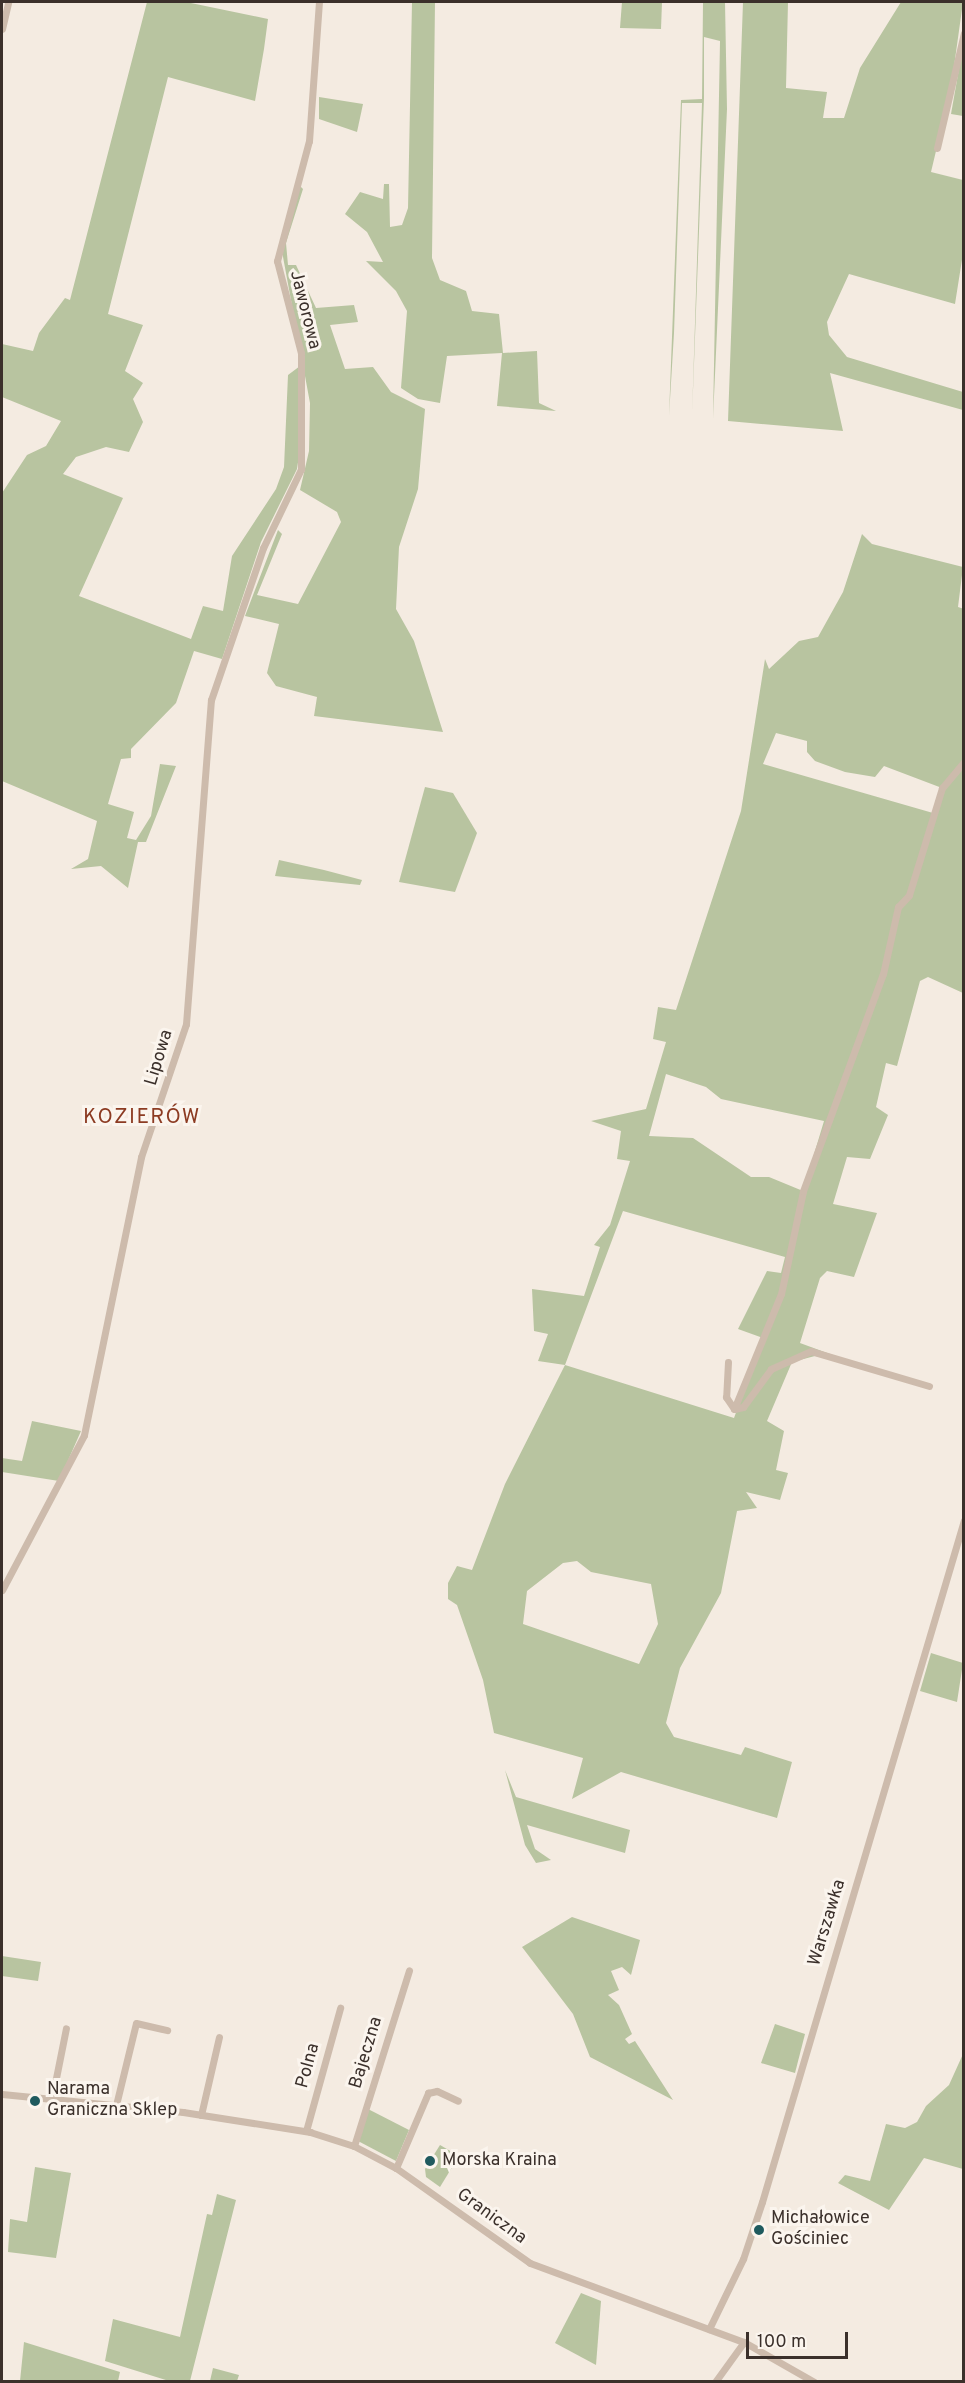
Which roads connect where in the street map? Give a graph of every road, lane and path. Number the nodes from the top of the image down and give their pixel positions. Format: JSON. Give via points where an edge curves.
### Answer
{"nodes":[{"id":1,"x":8,"y":2,"type":"edge"},
{"id":2,"x":319,"y":2,"type":"edge"},
{"id":3,"x":2,"y":29,"type":"edge"},
{"id":4,"x":963,"y":33,"type":"edge"},
{"id":5,"x":937,"y":148,"type":"dead end"},
{"id":6,"x":239,"y":618,"type":"joint"},
{"id":7,"x":963,"y":762,"type":"edge"},
{"id":8,"x":728,"y":1362,"type":"dead end"},
{"id":9,"x":929,"y":1386,"type":"dead end"},
{"id":10,"x":734,"y":1409,"type":"junction"},
{"id":11,"x":963,"y":1520,"type":"edge"},
{"id":12,"x":2,"y":1590,"type":"edge"},
{"id":13,"x":409,"y":1970,"type":"dead end"},
{"id":14,"x":340,"y":2008,"type":"dead end"},
{"id":15,"x":66,"y":2028,"type":"dead end"},
{"id":16,"x":167,"y":2030,"type":"dead end"},
{"id":17,"x":219,"y":2037,"type":"dead end"},
{"id":18,"x":2,"y":2094,"type":"edge"},
{"id":19,"x":51,"y":2098,"type":"junction"},
{"id":20,"x":458,"y":2101,"type":"dead end"},
{"id":21,"x":116,"y":2105,"type":"junction"},
{"id":22,"x":201,"y":2115,"type":"junction"},
{"id":23,"x":306,"y":2131,"type":"junction"},
{"id":24,"x":354,"y":2146,"type":"junction"},
{"id":25,"x":396,"y":2168,"type":"junction"},
{"id":26,"x":709,"y":2329,"type":"junction"},
{"id":27,"x":744,"y":2342,"type":"junction"},
{"id":28,"x":715,"y":2382,"type":"edge"},
{"id":29,"x":813,"y":2382,"type":"edge"}],
"edges":[{"from":1,"to":3,"type":"street"},
{"from":2,"to":6,"type":"street","name":"Jaworowa","via":[[309,141],[277,261],[301,353],[304,450],[295,485],[263,548]]},
{"from":4,"to":5,"type":"street"},
{"from":6,"to":12,"type":"street","name":"Lipowa","via":[[208,715],[197,918],[178,1056],[141,1157],[84,1435]]},
{"from":7,"to":10,"type":"street","via":[[942,788],[909,895],[898,907],[883,974],[803,1191],[781,1294]]},
{"from":8,"to":10,"type":"street","via":[[726,1397]]},
{"from":9,"to":10,"type":"street","via":[[810,1352],[771,1369],[743,1407]]},
{"from":11,"to":26,"type":"street","name":"Warszawka","via":[[762,2202],[743,2259]]},
{"from":13,"to":24,"type":"street","name":"Bajeczna"},
{"from":14,"to":23,"type":"street","name":"Polna"},
{"from":15,"to":19,"type":"street"},
{"from":16,"to":21,"type":"street","via":[[136,2023]]},
{"from":17,"to":22,"type":"street"},
{"from":18,"to":19,"type":"street","name":"Graniczna"},
{"from":19,"to":21,"type":"street","name":"Graniczna"},
{"from":20,"to":25,"type":"street","via":[[437,2091],[428,2093]]},
{"from":21,"to":22,"type":"street","name":"Graniczna"},
{"from":22,"to":23,"type":"street","name":"Graniczna"},
{"from":23,"to":24,"type":"street","name":"Graniczna"},
{"from":24,"to":25,"type":"street","name":"Graniczna"},
{"from":25,"to":26,"type":"street","name":"Graniczna","via":[[530,2263]]},
{"from":26,"to":27,"type":"street","name":"Graniczna"},
{"from":27,"to":28,"type":"street"},
{"from":27,"to":29,"type":"street","name":"Graniczna"}]}
